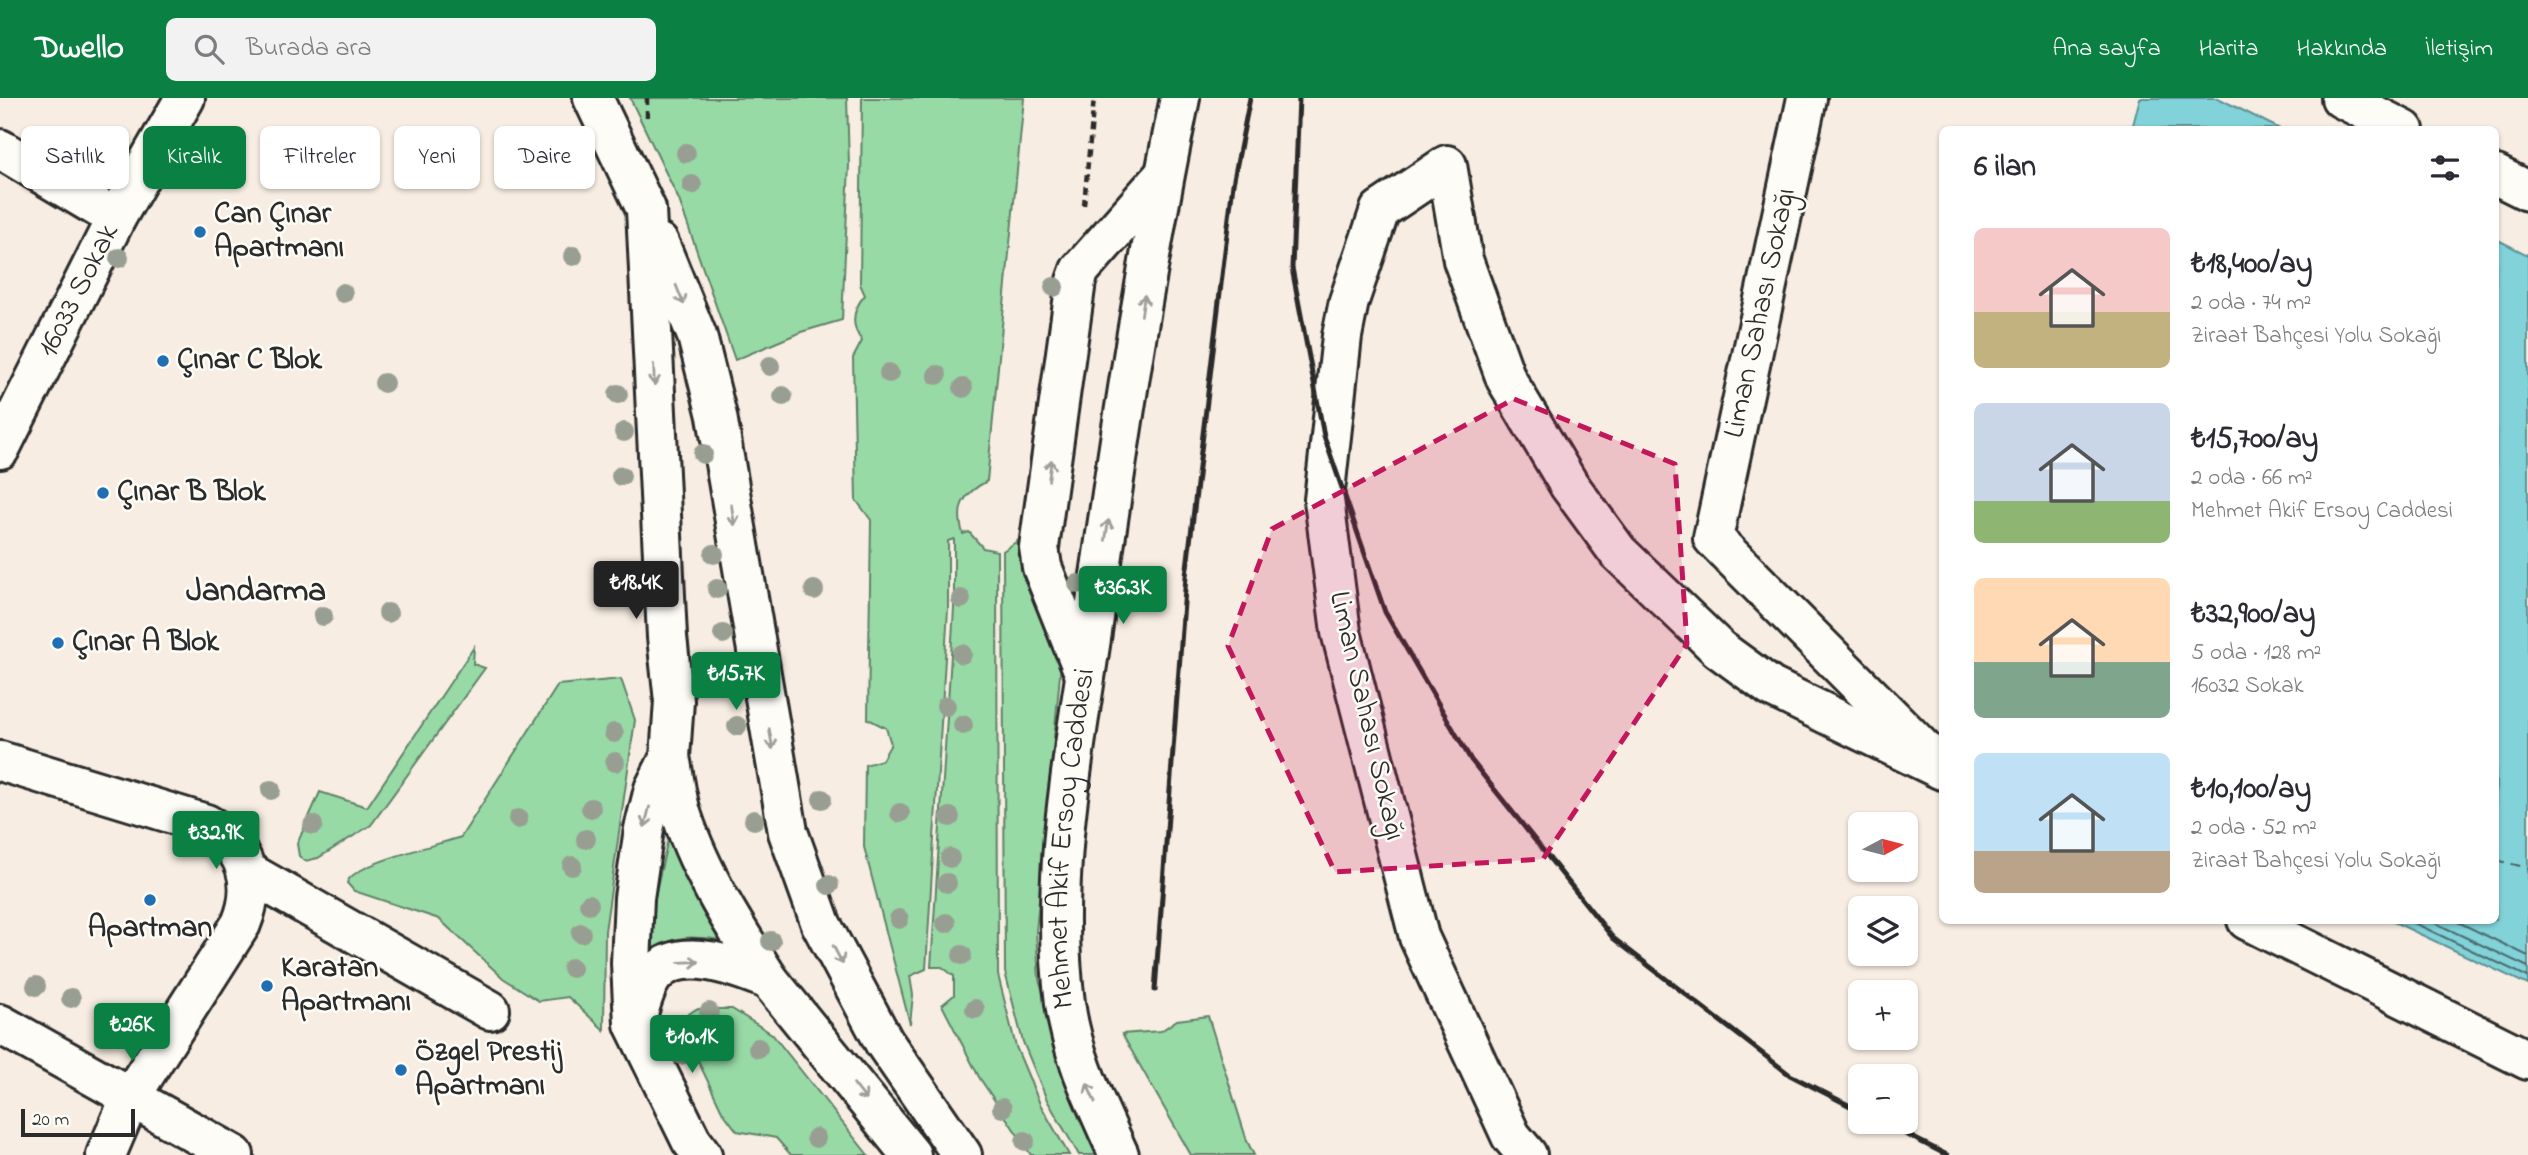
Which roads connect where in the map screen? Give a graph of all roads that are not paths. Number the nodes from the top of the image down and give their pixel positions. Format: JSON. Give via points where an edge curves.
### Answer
{"nodes":[{"id":1,"x":185,"y":98,"type":"edge"},
{"id":2,"x":593,"y":98,"type":"edge"},
{"id":3,"x":1180,"y":98,"type":"edge"},
{"id":4,"x":1807,"y":98,"type":"edge"},
{"id":5,"x":2341,"y":98,"type":"edge"},
{"id":6,"x":2396,"y":126,"type":"edge"},
{"id":7,"x":0,"y":149,"type":"edge"},
{"id":8,"x":1164,"y":175,"type":"junction"},
{"id":9,"x":2499,"y":176,"type":"edge"},
{"id":10,"x":2528,"y":191,"type":"edge"},
{"id":11,"x":646,"y":209,"type":"junction"},
{"id":12,"x":116,"y":218,"type":"junction"},
{"id":13,"x":0,"y":449,"type":"edge"},
{"id":14,"x":1086,"y":675,"type":"junction"},
{"id":15,"x":670,"y":757,"type":"junction"},
{"id":16,"x":0,"y":761,"type":"edge"},
{"id":17,"x":1939,"y":766,"type":"edge"},
{"id":18,"x":1939,"y":768,"type":"edge"},
{"id":19,"x":248,"y":872,"type":"junction"},
{"id":20,"x":2255,"y":924,"type":"edge"},
{"id":21,"x":769,"y":980,"type":"junction"},
{"id":22,"x":490,"y":1010,"type":"dead end"},
{"id":23,"x":0,"y":1024,"type":"edge"},
{"id":24,"x":634,"y":1024,"type":"junction"},
{"id":25,"x":2528,"y":1060,"type":"edge"},
{"id":26,"x":131,"y":1096,"type":"junction"},
{"id":27,"x":106,"y":1155,"type":"edge"},
{"id":28,"x":234,"y":1155,"type":"edge"},
{"id":29,"x":702,"y":1155,"type":"edge"},
{"id":30,"x":911,"y":1155,"type":"edge"},
{"id":31,"x":962,"y":1155,"type":"edge"},
{"id":32,"x":1119,"y":1155,"type":"edge"},
{"id":33,"x":1527,"y":1155,"type":"edge"}],
"edges":[{"from":1,"to":12,"type":"street","name":"16033 Sokak"},
{"from":2,"to":11,"type":"street"},
{"from":3,"to":8,"type":"street","name":"Mehmet Akif Ersoy Caddesi"},
{"from":4,"to":17,"type":"street","name":"Liman Sahası Sokağı","via":[[1713,538]]},
{"from":5,"to":6,"type":"street"},
{"from":7,"to":12,"type":"street"},
{"from":14,"to":8,"type":"street","name":"Mehmet Akif Ersoy Caddesi","one_way":true},
{"from":14,"to":8,"type":"street","one_way":true,"via":[[1042,567],[1039,547],[1080,270]]},
{"from":9,"to":10,"type":"street"},
{"from":11,"to":15,"type":"street","one_way":true,"via":[[674,701]]},
{"from":11,"to":31,"type":"street","one_way":true,"via":[[697,336],[717,416],[788,832],[821,924],[884,1042]]},
{"from":12,"to":13,"type":"street","name":"16033 Sokak"},
{"from":32,"to":14,"type":"street","name":"Mehmet Akif Ersoy Caddesi","one_way":true,"via":[[1075,1056],[1060,948],[1066,816]]},
{"from":15,"to":21,"type":"street","via":[[682,816],[738,931]]},
{"from":15,"to":24,"type":"street","one_way":true,"via":[[650,802],[634,898]]},
{"from":16,"to":19,"type":"street","via":[[206,824],[233,843]]},
{"from":18,"to":33,"type":"street","name":"Liman Sahası Sokağı","via":[[1771,687],[1719,649],[1618,552],[1569,485],[1506,379],[1463,260],[1447,165],[1380,210],[1342,336],[1324,500],[1341,632],[1419,937],[1511,1136]]},
{"from":19,"to":22,"type":"street"},
{"from":19,"to":26,"type":"street","via":[[248,908],[241,924]]},
{"from":20,"to":25,"type":"street"},
{"from":24,"to":21,"type":"street","one_way":true,"via":[[654,975],[668,964],[706,961]]},
{"from":21,"to":30,"type":"street","one_way":true},
{"from":23,"to":26,"type":"street"},
{"from":24,"to":29,"type":"street"},
{"from":26,"to":27,"type":"street"},
{"from":26,"to":28,"type":"street"}]}
